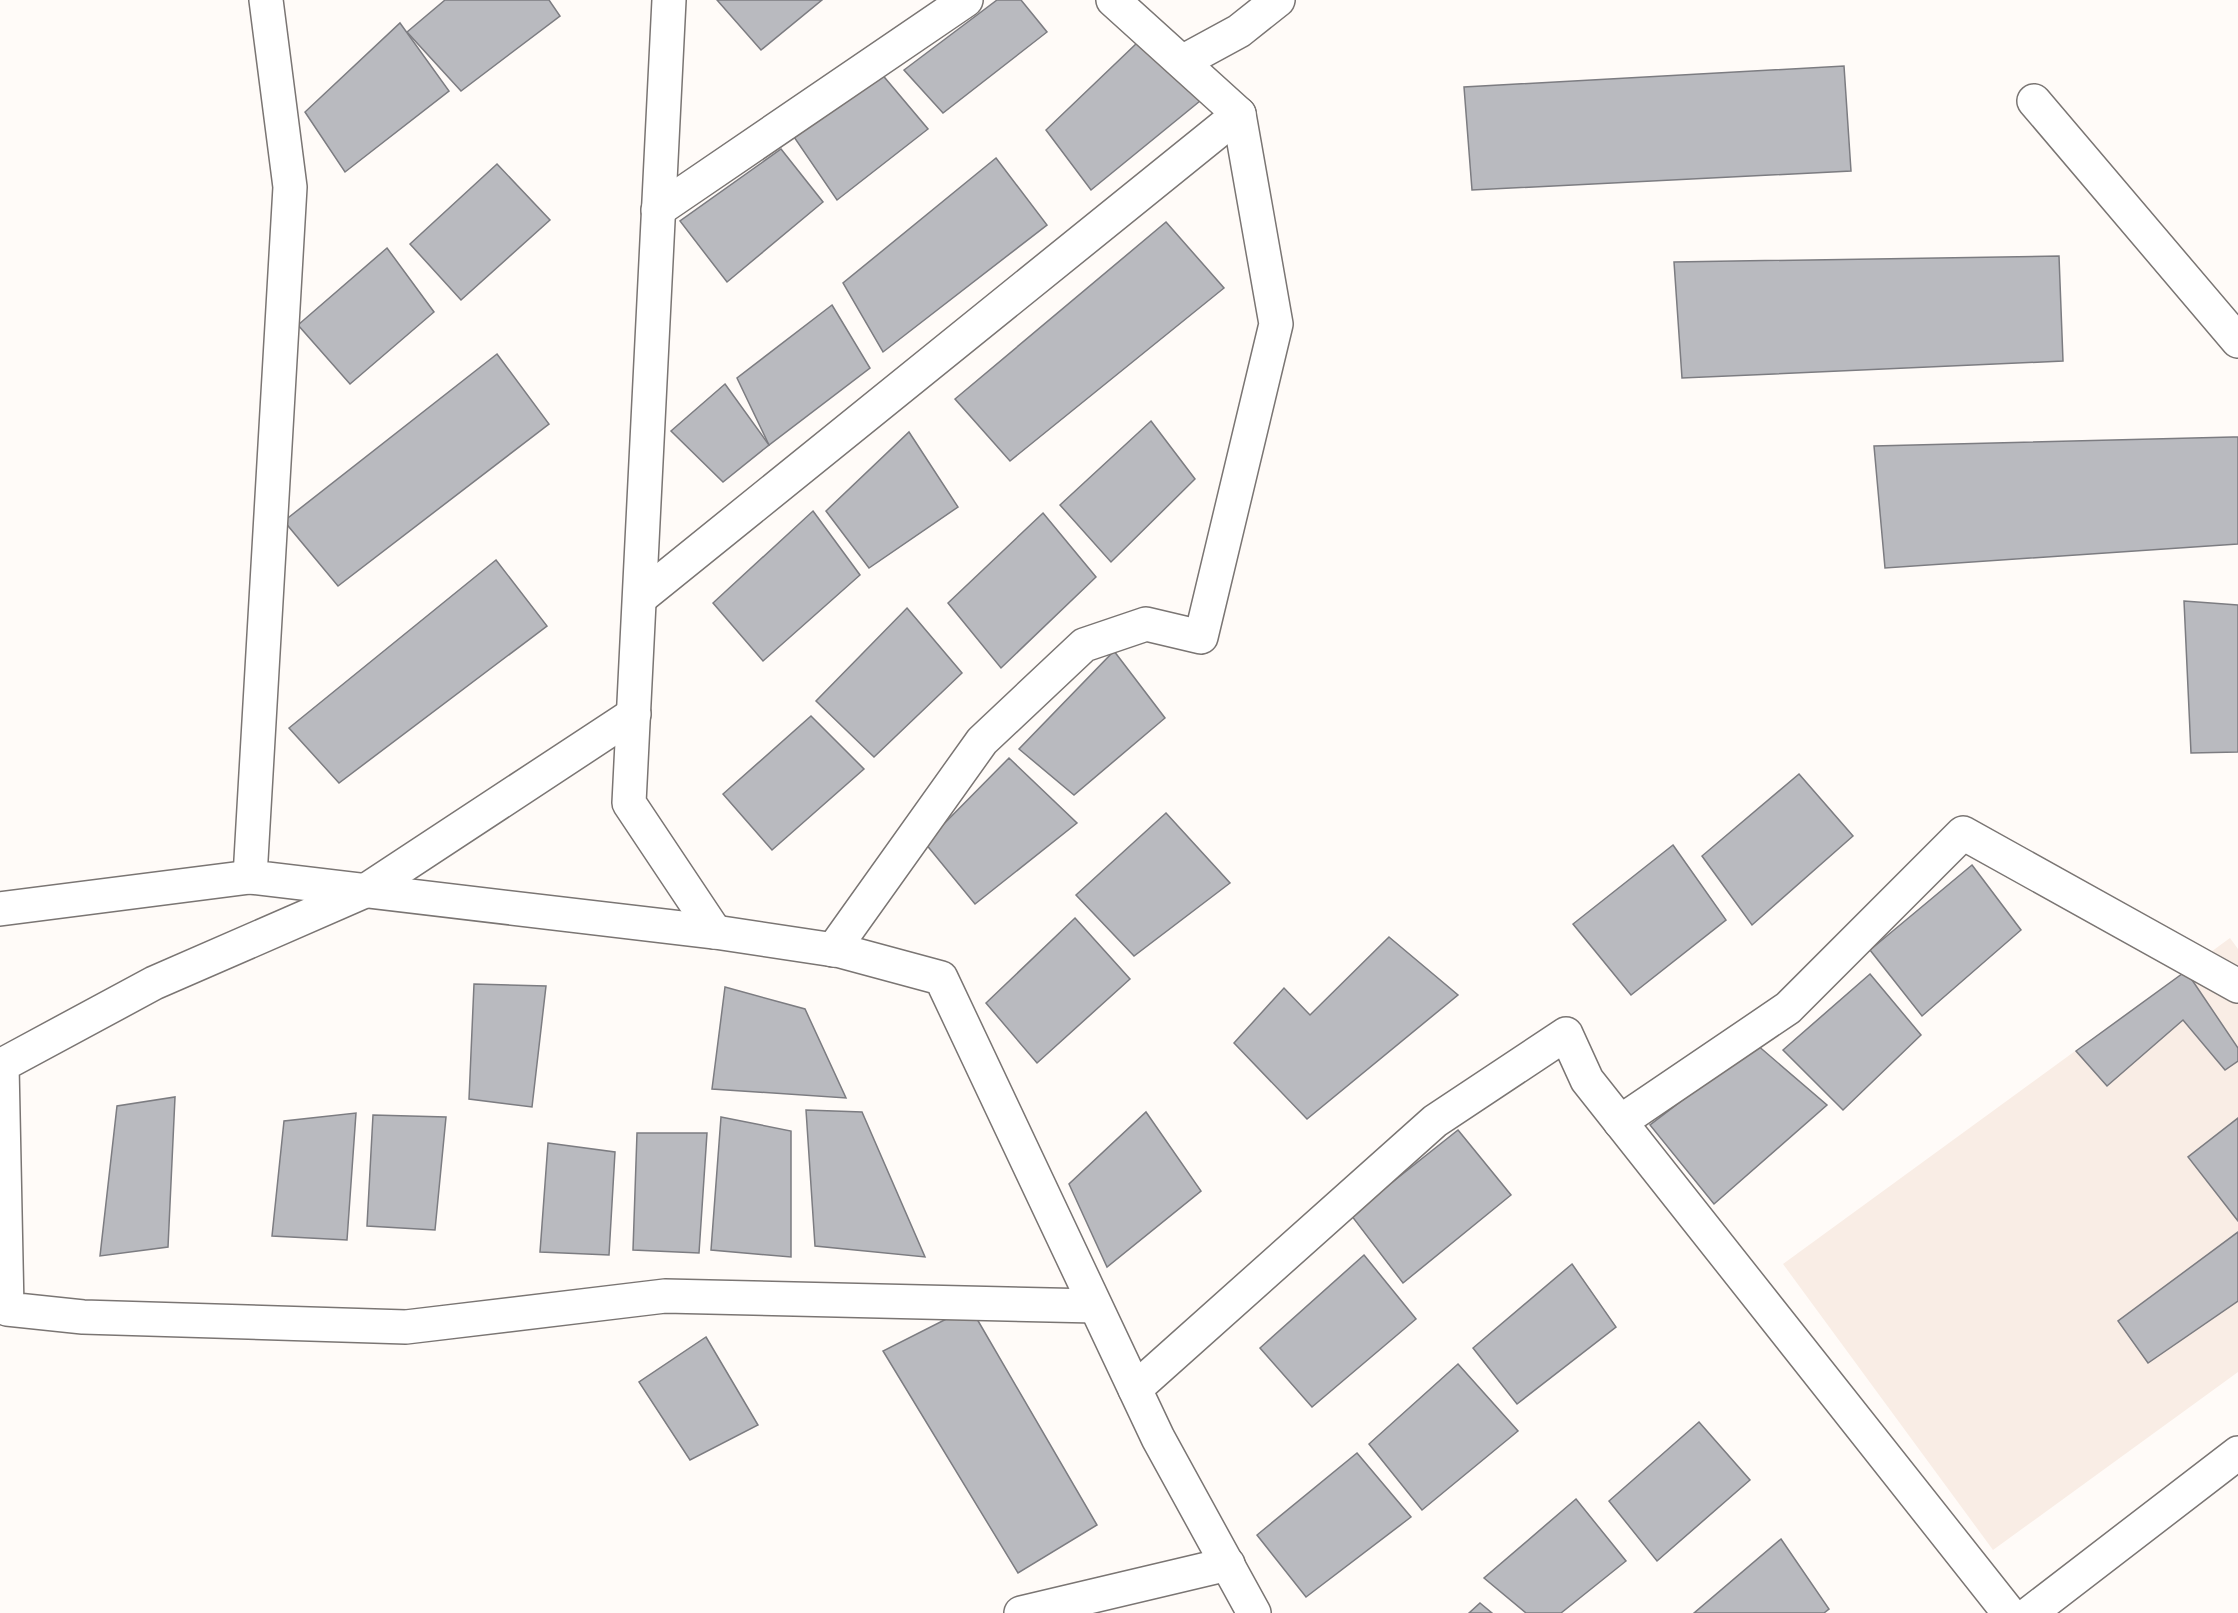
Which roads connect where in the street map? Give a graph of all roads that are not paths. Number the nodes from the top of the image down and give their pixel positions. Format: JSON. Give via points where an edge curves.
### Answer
{"nodes":[{"id":1,"x":266,"y":0,"type":"edge"},
{"id":2,"x":669,"y":0,"type":"edge"},
{"id":3,"x":966,"y":0,"type":"edge"},
{"id":4,"x":1113,"y":0,"type":"edge"},
{"id":5,"x":1278,"y":0,"type":"edge"},
{"id":6,"x":1182,"y":62,"type":"junction"},
{"id":7,"x":2034,"y":101,"type":"dead end"},
{"id":8,"x":1239,"y":114,"type":"junction"},
{"id":9,"x":658,"y":210,"type":"junction"},
{"id":10,"x":2238,"y":341,"type":"edge"},
{"id":11,"x":640,"y":598,"type":"junction"},
{"id":12,"x":634,"y":714,"type":"junction"},
{"id":13,"x":250,"y":878,"type":"junction"},
{"id":14,"x":365,"y":891,"type":"junction"},
{"id":15,"x":0,"y":909,"type":"edge"},
{"id":16,"x":715,"y":932,"type":"junction"},
{"id":17,"x":833,"y":950,"type":"junction"},
{"id":18,"x":2238,"y":986,"type":"edge"},
{"id":19,"x":1,"y":1064,"type":"edge"},
{"id":20,"x":1620,"y":1122,"type":"junction"},
{"id":21,"x":1095,"y":1306,"type":"junction"},
{"id":22,"x":1135,"y":1389,"type":"junction"},
{"id":23,"x":2238,"y":1454,"type":"edge"},
{"id":24,"x":1228,"y":1564,"type":"junction"},
{"id":25,"x":1021,"y":1613,"type":"edge"},
{"id":26,"x":1254,"y":1613,"type":"edge"},
{"id":27,"x":2009,"y":1613,"type":"edge"},
{"id":28,"x":2030,"y":1613,"type":"edge"}],
"edges":[{"from":1,"to":13,"type":"street","via":[[290,187]]},
{"from":2,"to":9,"type":"street"},
{"from":3,"to":9,"type":"street"},
{"from":4,"to":6,"type":"street"},
{"from":5,"to":6,"type":"street","via":[[1239,31]]},
{"from":6,"to":8,"type":"street"},
{"from":7,"to":10,"type":"street"},
{"from":8,"to":11,"type":"street"},
{"from":8,"to":17,"type":"street","via":[[1276,324],[1201,637],[1146,624],[1084,645],[982,741]]},
{"from":9,"to":11,"type":"street"},
{"from":11,"to":12,"type":"street"},
{"from":12,"to":14,"type":"street"},
{"from":12,"to":16,"type":"street","via":[[629,803]]},
{"from":13,"to":14,"type":"street"},
{"from":13,"to":15,"type":"street"},
{"from":14,"to":16,"type":"street"},
{"from":14,"to":19,"type":"street","via":[[154,983]]},
{"from":16,"to":17,"type":"street"},
{"from":17,"to":21,"type":"street","via":[[941,978]]},
{"from":18,"to":20,"type":"street","via":[[1963,833],[1788,1008]]},
{"from":19,"to":21,"type":"street","via":[[7,1309],[83,1317],[405,1327],[665,1296]]},
{"from":20,"to":22,"type":"street","via":[[1587,1080],[1566,1034],[1435,1121]]},
{"from":20,"to":27,"type":"street"},
{"from":21,"to":22,"type":"street"},
{"from":22,"to":24,"type":"street"},
{"from":23,"to":28,"type":"street"},
{"from":24,"to":25,"type":"street"},
{"from":24,"to":26,"type":"street"}]}
